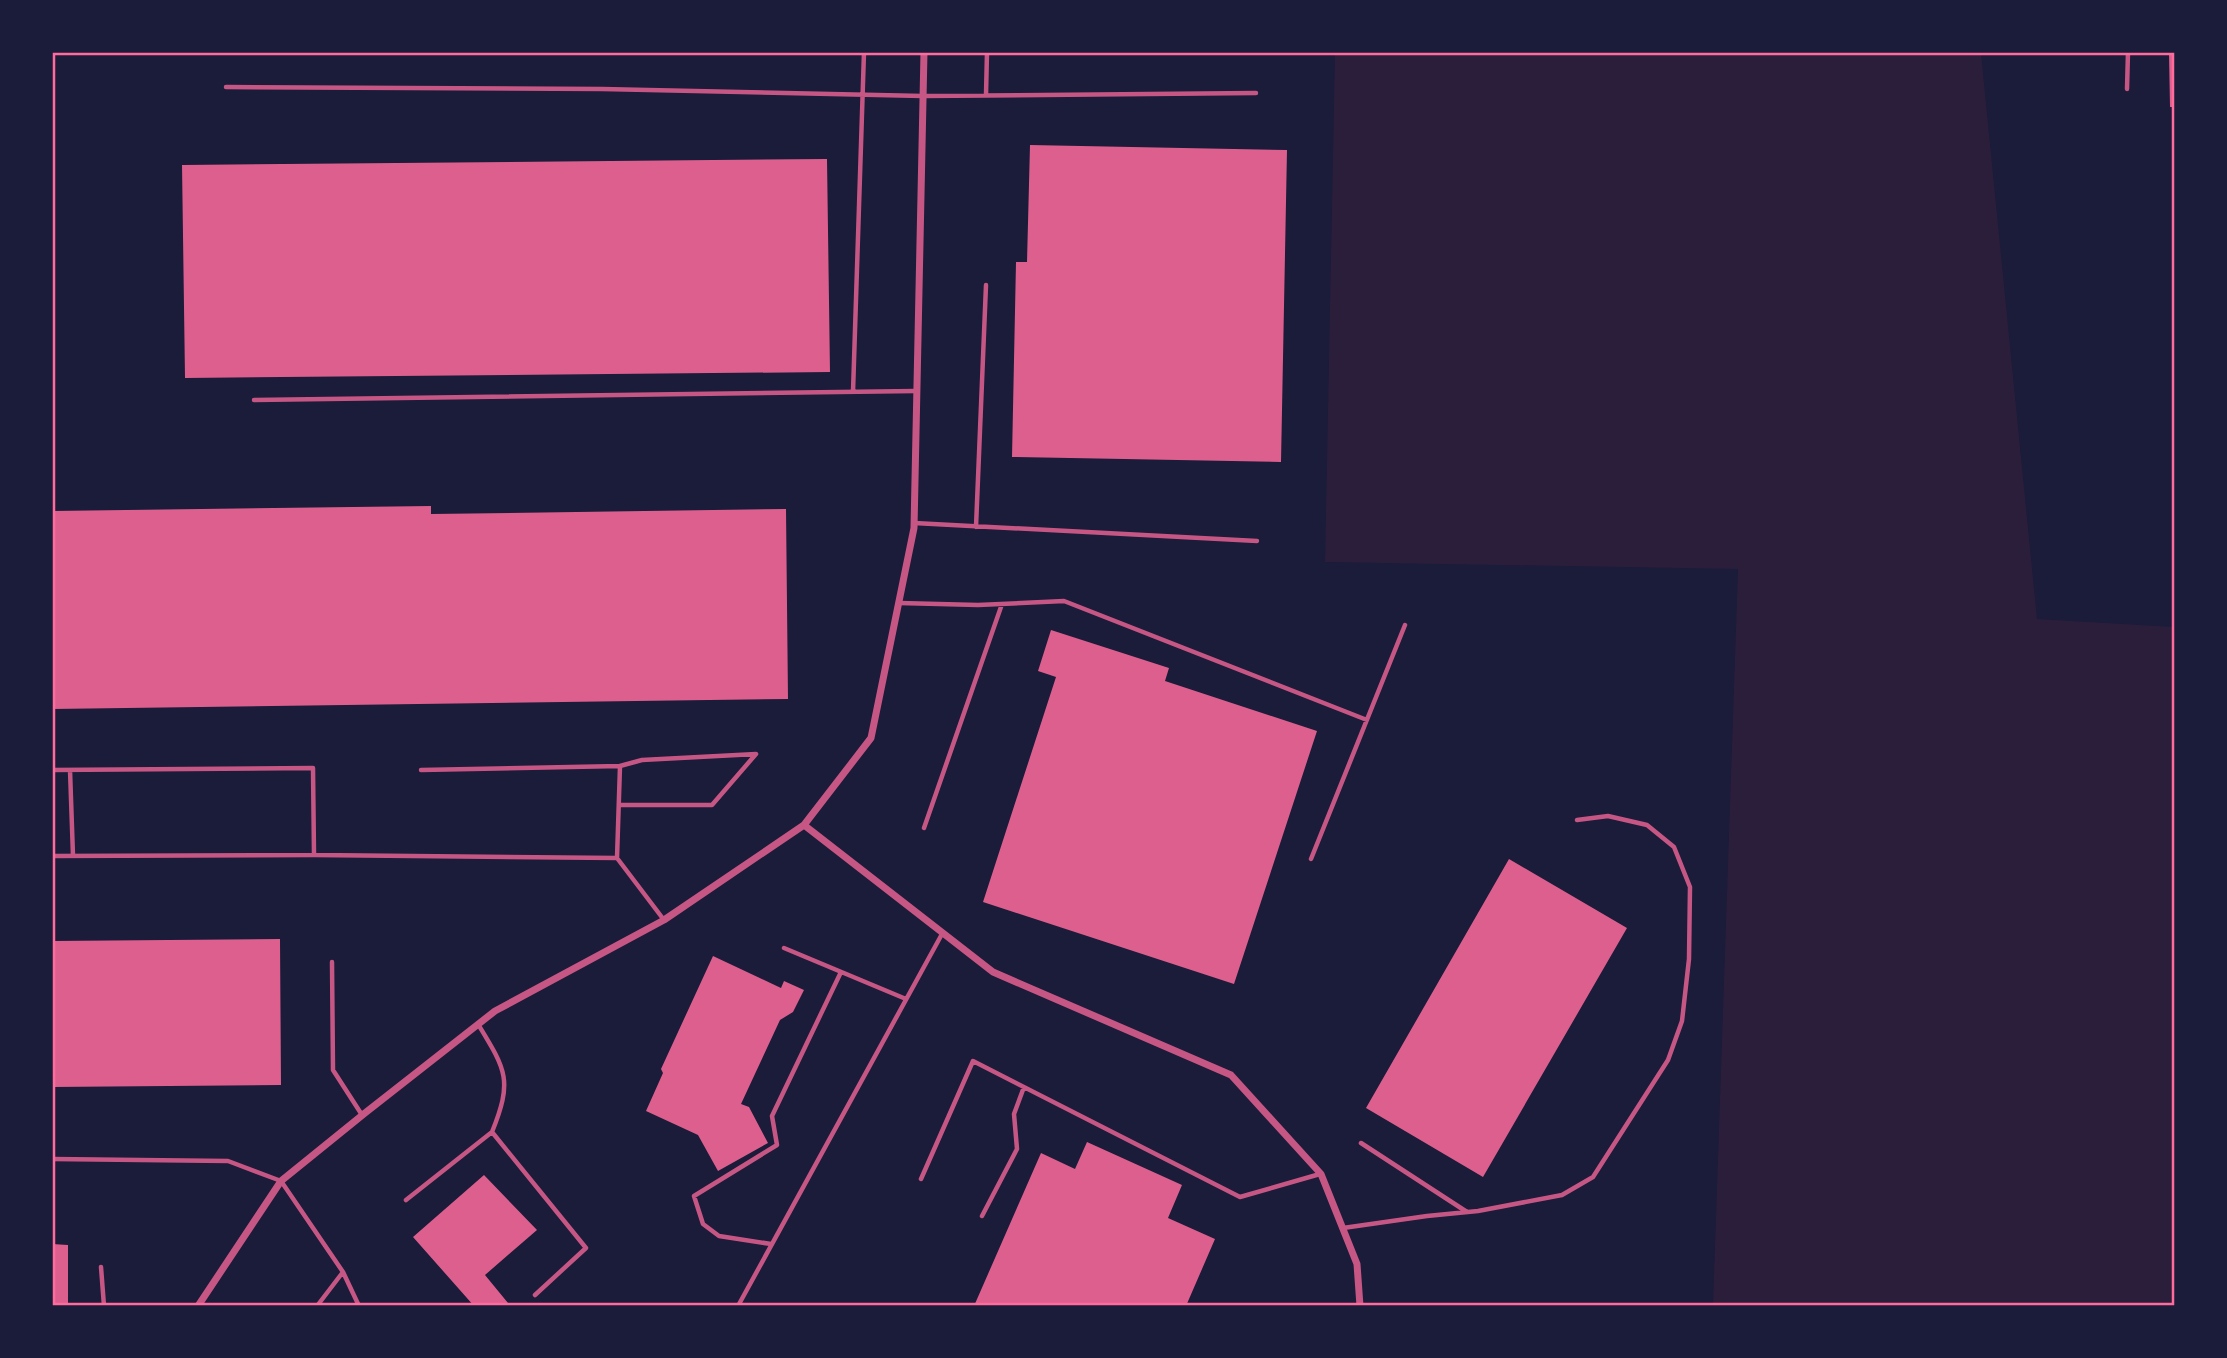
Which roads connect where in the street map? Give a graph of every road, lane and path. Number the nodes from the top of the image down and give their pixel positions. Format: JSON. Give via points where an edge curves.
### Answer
{"nodes":[{"id":1,"x":864,"y":52,"type":"edge"},
{"id":2,"x":924,"y":52,"type":"edge"},
{"id":3,"x":987,"y":52,"type":"edge"},
{"id":4,"x":2127,"y":52,"type":"edge"},
{"id":5,"x":226,"y":86,"type":"dead end"},
{"id":6,"x":2127,"y":89,"type":"dead end"},
{"id":7,"x":1255,"y":93,"type":"dead end"},
{"id":8,"x":862,"y":94,"type":"junction"},
{"id":9,"x":986,"y":95,"type":"junction"},
{"id":10,"x":923,"y":96,"type":"junction"},
{"id":11,"x":986,"y":285,"type":"dead end"},
{"id":12,"x":917,"y":391,"type":"junction"},
{"id":13,"x":853,"y":393,"type":"junction"},
{"id":14,"x":254,"y":400,"type":"dead end"},
{"id":15,"x":914,"y":523,"type":"junction"},
{"id":16,"x":976,"y":527,"type":"junction"},
{"id":17,"x":1257,"y":541,"type":"dead end"},
{"id":18,"x":899,"y":603,"type":"junction"},
{"id":19,"x":1002,"y":604,"type":"junction"},
{"id":20,"x":1405,"y":625,"type":"dead end"},
{"id":21,"x":1367,"y":720,"type":"junction"},
{"id":22,"x":620,"y":766,"type":"junction"},
{"id":23,"x":52,"y":770,"type":"edge"},
{"id":24,"x":70,"y":770,"type":"junction"},
{"id":25,"x":421,"y":770,"type":"dead end"},
{"id":26,"x":619,"y":805,"type":"junction"},
{"id":27,"x":1577,"y":820,"type":"dead end"},
{"id":28,"x":804,"y":825,"type":"junction"},
{"id":29,"x":924,"y":828,"type":"dead end"},
{"id":30,"x":314,"y":855,"type":"junction"},
{"id":31,"x":52,"y":856,"type":"edge"},
{"id":32,"x":73,"y":856,"type":"junction"},
{"id":33,"x":617,"y":858,"type":"junction"},
{"id":34,"x":1311,"y":859,"type":"dead end"},
{"id":35,"x":664,"y":920,"type":"junction"},
{"id":36,"x":943,"y":933,"type":"junction"},
{"id":37,"x":784,"y":948,"type":"dead end"},
{"id":38,"x":332,"y":962,"type":"dead end"},
{"id":39,"x":841,"y":972,"type":"junction"},
{"id":40,"x":906,"y":999,"type":"junction"},
{"id":41,"x":478,"y":1024,"type":"junction"},
{"id":42,"x":1024,"y":1087,"type":"junction"},
{"id":43,"x":363,"y":1115,"type":"junction"},
{"id":44,"x":492,"y":1132,"type":"junction"},
{"id":45,"x":1361,"y":1143,"type":"dead end"},
{"id":46,"x":52,"y":1159,"type":"edge"},
{"id":47,"x":1321,"y":1174,"type":"junction"},
{"id":48,"x":921,"y":1179,"type":"dead end"},
{"id":49,"x":281,"y":1181,"type":"junction"},
{"id":50,"x":406,"y":1200,"type":"dead end"},
{"id":51,"x":1468,"y":1212,"type":"junction"},
{"id":52,"x":982,"y":1216,"type":"dead end"},
{"id":53,"x":1343,"y":1228,"type":"junction"},
{"id":54,"x":771,"y":1244,"type":"junction"},
{"id":55,"x":101,"y":1267,"type":"dead end"},
{"id":56,"x":343,"y":1272,"type":"junction"},
{"id":57,"x":535,"y":1295,"type":"dead end"},
{"id":58,"x":739,"y":1305,"type":"edge"},
{"id":59,"x":104,"y":1306,"type":"edge"},
{"id":60,"x":198,"y":1306,"type":"edge"},
{"id":61,"x":317,"y":1306,"type":"edge"},
{"id":62,"x":359,"y":1306,"type":"edge"},
{"id":63,"x":1360,"y":1306,"type":"edge"}],
"edges":[{"from":1,"to":8,"type":"lane"},
{"from":2,"to":10,"type":"street"},
{"from":3,"to":9,"type":"lane"},
{"from":4,"to":6,"type":"lane"},
{"from":5,"to":8,"type":"lane"},
{"from":7,"to":9,"type":"lane"},
{"from":8,"to":10,"type":"lane"},
{"from":8,"to":13,"type":"lane"},
{"from":9,"to":10,"type":"lane"},
{"from":10,"to":12,"type":"street"},
{"from":11,"to":16,"type":"lane"},
{"from":12,"to":13,"type":"lane"},
{"from":12,"to":15,"type":"street"},
{"from":13,"to":14,"type":"lane"},
{"from":15,"to":16,"type":"lane"},
{"from":15,"to":18,"type":"street"},
{"from":16,"to":17,"type":"lane"},
{"from":18,"to":19,"type":"lane"},
{"from":18,"to":28,"type":"street","via":[[872,738]]},
{"from":19,"to":21,"type":"lane","via":[[1064,601]]},
{"from":19,"to":29,"type":"lane"},
{"from":20,"to":21,"type":"lane"},
{"from":21,"to":34,"type":"lane"},
{"from":22,"to":25,"type":"lane"},
{"from":22,"to":26,"type":"lane"},
{"from":22,"to":26,"type":"lane","via":[[756,754],[712,805]]},
{"from":23,"to":24,"type":"lane"},
{"from":24,"to":30,"type":"lane","via":[[313,768]]},
{"from":24,"to":32,"type":"lane"},
{"from":26,"to":33,"type":"lane"},
{"from":27,"to":51,"type":"lane","via":[[1608,816],[1647,825],[1674,846],[1690,887],[1682,1021],[1668,1060],[1593,1177],[1562,1195]]},
{"from":28,"to":35,"type":"street"},
{"from":28,"to":36,"type":"street"},
{"from":30,"to":32,"type":"lane"},
{"from":30,"to":33,"type":"lane"},
{"from":31,"to":32,"type":"lane"},
{"from":33,"to":35,"type":"lane"},
{"from":35,"to":41,"type":"street"},
{"from":36,"to":40,"type":"lane"},
{"from":36,"to":47,"type":"street","via":[[993,972],[1231,1075]]},
{"from":37,"to":39,"type":"lane"},
{"from":38,"to":43,"type":"lane","via":[[334,1070]]},
{"from":39,"to":40,"type":"lane"},
{"from":39,"to":54,"type":"lane","via":[[772,1116],[777,1145],[694,1196],[703,1224],[719,1236]]},
{"from":40,"to":54,"type":"lane"},
{"from":41,"to":43,"type":"street"},
{"from":41,"to":44,"type":"lane","via":[[505,1076],[506,1091]]},
{"from":42,"to":47,"type":"lane","via":[[1240,1197]]},
{"from":42,"to":48,"type":"lane","via":[[973,1061]]},
{"from":42,"to":52,"type":"lane","via":[[1014,1114],[1017,1149]]},
{"from":43,"to":49,"type":"street"},
{"from":44,"to":50,"type":"lane"},
{"from":44,"to":57,"type":"lane","via":[[586,1248]]},
{"from":45,"to":51,"type":"lane"},
{"from":46,"to":49,"type":"lane","via":[[228,1161]]},
{"from":47,"to":53,"type":"street"},
{"from":49,"to":56,"type":"lane"},
{"from":49,"to":60,"type":"street"},
{"from":51,"to":53,"type":"lane"},
{"from":53,"to":63,"type":"street","via":[[1357,1264]]},
{"from":54,"to":58,"type":"lane"},
{"from":55,"to":59,"type":"lane"},
{"from":56,"to":61,"type":"lane"},
{"from":56,"to":62,"type":"lane"}]}
